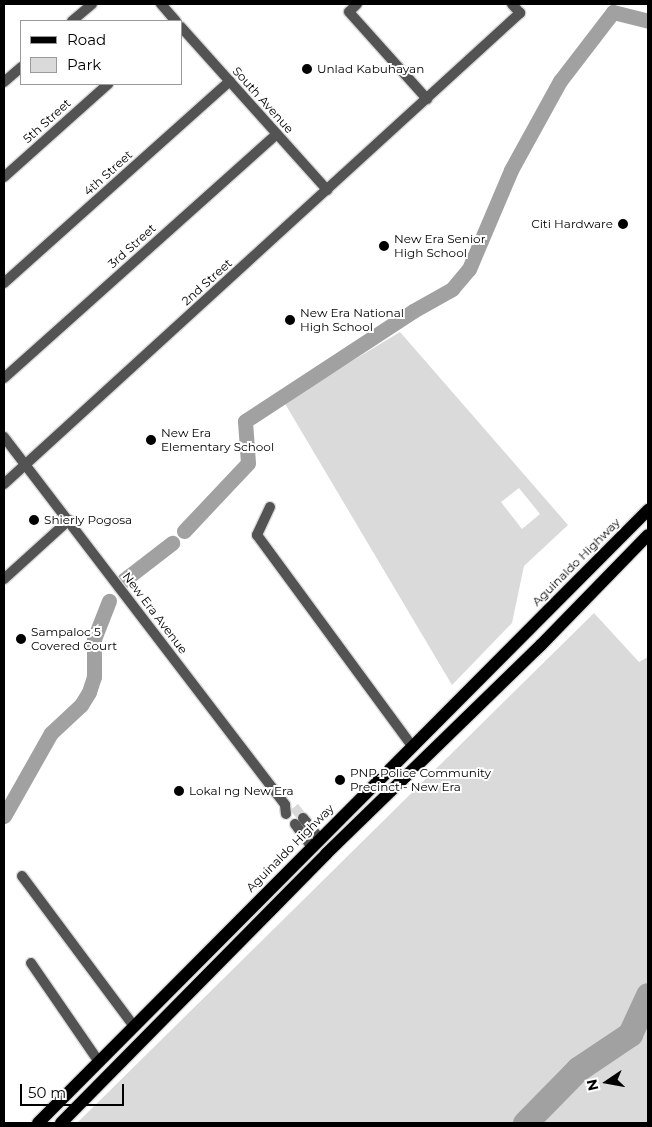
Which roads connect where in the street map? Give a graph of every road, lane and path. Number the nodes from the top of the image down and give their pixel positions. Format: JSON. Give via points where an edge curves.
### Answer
{"nodes":[{"id":1,"x":92,"y":4,"type":"edge"},
{"id":2,"x":161,"y":4,"type":"edge"},
{"id":3,"x":357,"y":4,"type":"edge"},
{"id":4,"x":512,"y":4,"type":"edge"},
{"id":5,"x":73,"y":20,"type":"edge"},
{"id":6,"x":175,"y":20,"type":"edge"},
{"id":7,"x":182,"y":28,"type":"edge"},
{"id":8,"x":20,"y":68,"type":"edge"},
{"id":9,"x":230,"y":81,"type":"junction"},
{"id":10,"x":4,"y":82,"type":"edge"},
{"id":11,"x":107,"y":85,"type":"edge"},
{"id":12,"x":427,"y":99,"type":"junction"},
{"id":13,"x":277,"y":134,"type":"junction"},
{"id":14,"x":4,"y":177,"type":"edge"},
{"id":15,"x":327,"y":190,"type":"junction"},
{"id":16,"x":4,"y":283,"type":"edge"},
{"id":17,"x":4,"y":378,"type":"edge"},
{"id":18,"x":4,"y":437,"type":"edge"},
{"id":19,"x":26,"y":464,"type":"junction"},
{"id":20,"x":4,"y":484,"type":"edge"},
{"id":21,"x":270,"y":507,"type":"dead end"},
{"id":22,"x":648,"y":510,"type":"edge"},
{"id":23,"x":69,"y":520,"type":"junction"},
{"id":24,"x":648,"y":535,"type":"edge"},
{"id":25,"x":4,"y":579,"type":"edge"},
{"id":26,"x":443,"y":716,"type":"junction"},
{"id":27,"x":455,"y":728,"type":"junction"},
{"id":28,"x":412,"y":746,"type":"junction"},
{"id":29,"x":289,"y":808,"type":"tunnel mouth"},
{"id":30,"x":299,"y":821,"type":"tunnel mouth"},
{"id":31,"x":315,"y":842,"type":"junction"},
{"id":32,"x":326,"y":854,"type":"junction"},
{"id":33,"x":22,"y":876,"type":"dead end"},
{"id":34,"x":31,"y":963,"type":"dead end"},
{"id":35,"x":134,"y":1026,"type":"junction"},
{"id":36,"x":99,"y":1062,"type":"junction"},
{"id":37,"x":38,"y":1123,"type":"edge"},
{"id":38,"x":61,"y":1123,"type":"edge"}],
"edges":[{"from":1,"to":5,"type":"street"},
{"from":2,"to":6,"type":"street"},
{"from":3,"to":12,"type":"street","via":[[349,12]]},
{"from":4,"to":12,"type":"street","name":"2nd Street","via":[[520,13]]},
{"from":7,"to":9,"type":"street","name":"South Avenue"},
{"from":8,"to":10,"type":"street"},
{"from":9,"to":13,"type":"street","name":"South Avenue"},
{"from":9,"to":16,"type":"street","name":"4th Street"},
{"from":11,"to":14,"type":"street","name":"5th Street"},
{"from":12,"to":15,"type":"street","name":"2nd Street"},
{"from":13,"to":15,"type":"street","name":"South Avenue"},
{"from":13,"to":17,"type":"street","name":"3rd Street"},
{"from":15,"to":19,"type":"street","name":"2nd Street"},
{"from":18,"to":19,"type":"street","name":"New Era Avenue"},
{"from":19,"to":20,"type":"street","name":"2nd Street"},
{"from":19,"to":23,"type":"street","name":"New Era Avenue"},
{"from":21,"to":28,"type":"street","via":[[257,535]]},
{"from":22,"to":26,"type":"main road","name":"Aguinaldo Highway"},
{"from":23,"to":25,"type":"street"},
{"from":23,"to":29,"type":"street","name":"New Era Avenue"},
{"from":24,"to":27,"type":"main road"},
{"from":26,"to":27,"type":"main road"},
{"from":26,"to":28,"type":"main road","name":"Aguinaldo Highway"},
{"from":27,"to":32,"type":"main road"},
{"from":28,"to":31,"type":"main road","name":"Aguinaldo Highway"},
{"from":30,"to":31,"type":"street"},
{"from":31,"to":32,"type":"street"},
{"from":31,"to":35,"type":"main road","name":"Aguinaldo Highway"},
{"from":32,"to":38,"type":"main road"},
{"from":33,"to":35,"type":"street"},
{"from":34,"to":36,"type":"street"},
{"from":35,"to":36,"type":"main road","name":"Aguinaldo Highway"},
{"from":36,"to":37,"type":"main road","name":"Aguinaldo Highway"}]}
